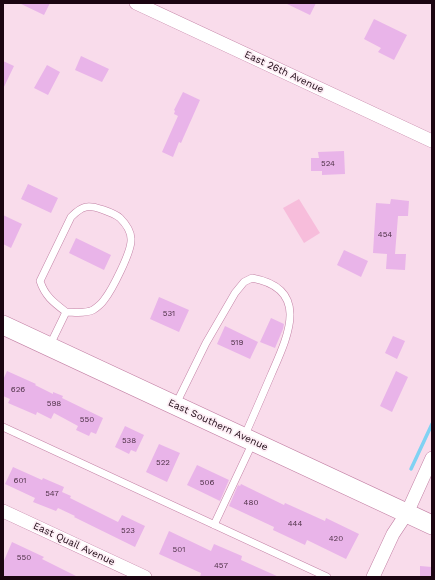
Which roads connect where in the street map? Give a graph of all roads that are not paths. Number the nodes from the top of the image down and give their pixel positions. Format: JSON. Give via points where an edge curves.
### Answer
{"nodes":[{"id":1,"x":136,"y":3,"type":"edge"},
{"id":2,"x":432,"y":140,"type":"edge"},
{"id":3,"x":66,"y":312,"type":"junction"},
{"id":4,"x":3,"y":326,"type":"edge"},
{"id":5,"x":49,"y":347,"type":"junction"},
{"id":6,"x":176,"y":406,"type":"junction"},
{"id":7,"x":3,"y":427,"type":"edge"},
{"id":8,"x":248,"y":440,"type":"junction"},
{"id":9,"x":432,"y":458,"type":"edge"},
{"id":10,"x":3,"y":511,"type":"edge"},
{"id":11,"x":406,"y":513,"type":"junction"},
{"id":12,"x":214,"y":525,"type":"junction"},
{"id":13,"x":432,"y":525,"type":"edge"},
{"id":14,"x":140,"y":576,"type":"edge"},
{"id":15,"x":326,"y":577,"type":"edge"},
{"id":16,"x":373,"y":577,"type":"edge"}],
"edges":[{"from":1,"to":2,"type":"street","name":"East 26th Avenue"},
{"from":3,"to":3,"type":"lane","via":[[93,310],[104,301],[131,247],[128,227],[119,217],[95,206],[85,207],[71,217],[40,281],[43,291]]},
{"from":3,"to":5,"type":"lane"},
{"from":4,"to":5,"type":"main road","name":"East Southern Avenue"},
{"from":5,"to":6,"type":"main road","name":"East Southern Avenue"},
{"from":6,"to":8,"type":"main road","name":"East Southern Avenue"},
{"from":6,"to":8,"type":"lane","via":[[206,343],[235,293],[244,282],[252,278],[274,285],[281,289],[288,303],[289,328]]},
{"from":7,"to":12,"type":"lane"},
{"from":8,"to":11,"type":"main road","name":"East Southern Avenue"},
{"from":8,"to":12,"type":"lane"},
{"from":9,"to":11,"type":"street"},
{"from":10,"to":14,"type":"street","name":"East Quail Avenue"},
{"from":11,"to":13,"type":"main road","name":"East Southern Avenue"},
{"from":11,"to":16,"type":"street"},
{"from":12,"to":15,"type":"lane"}]}
